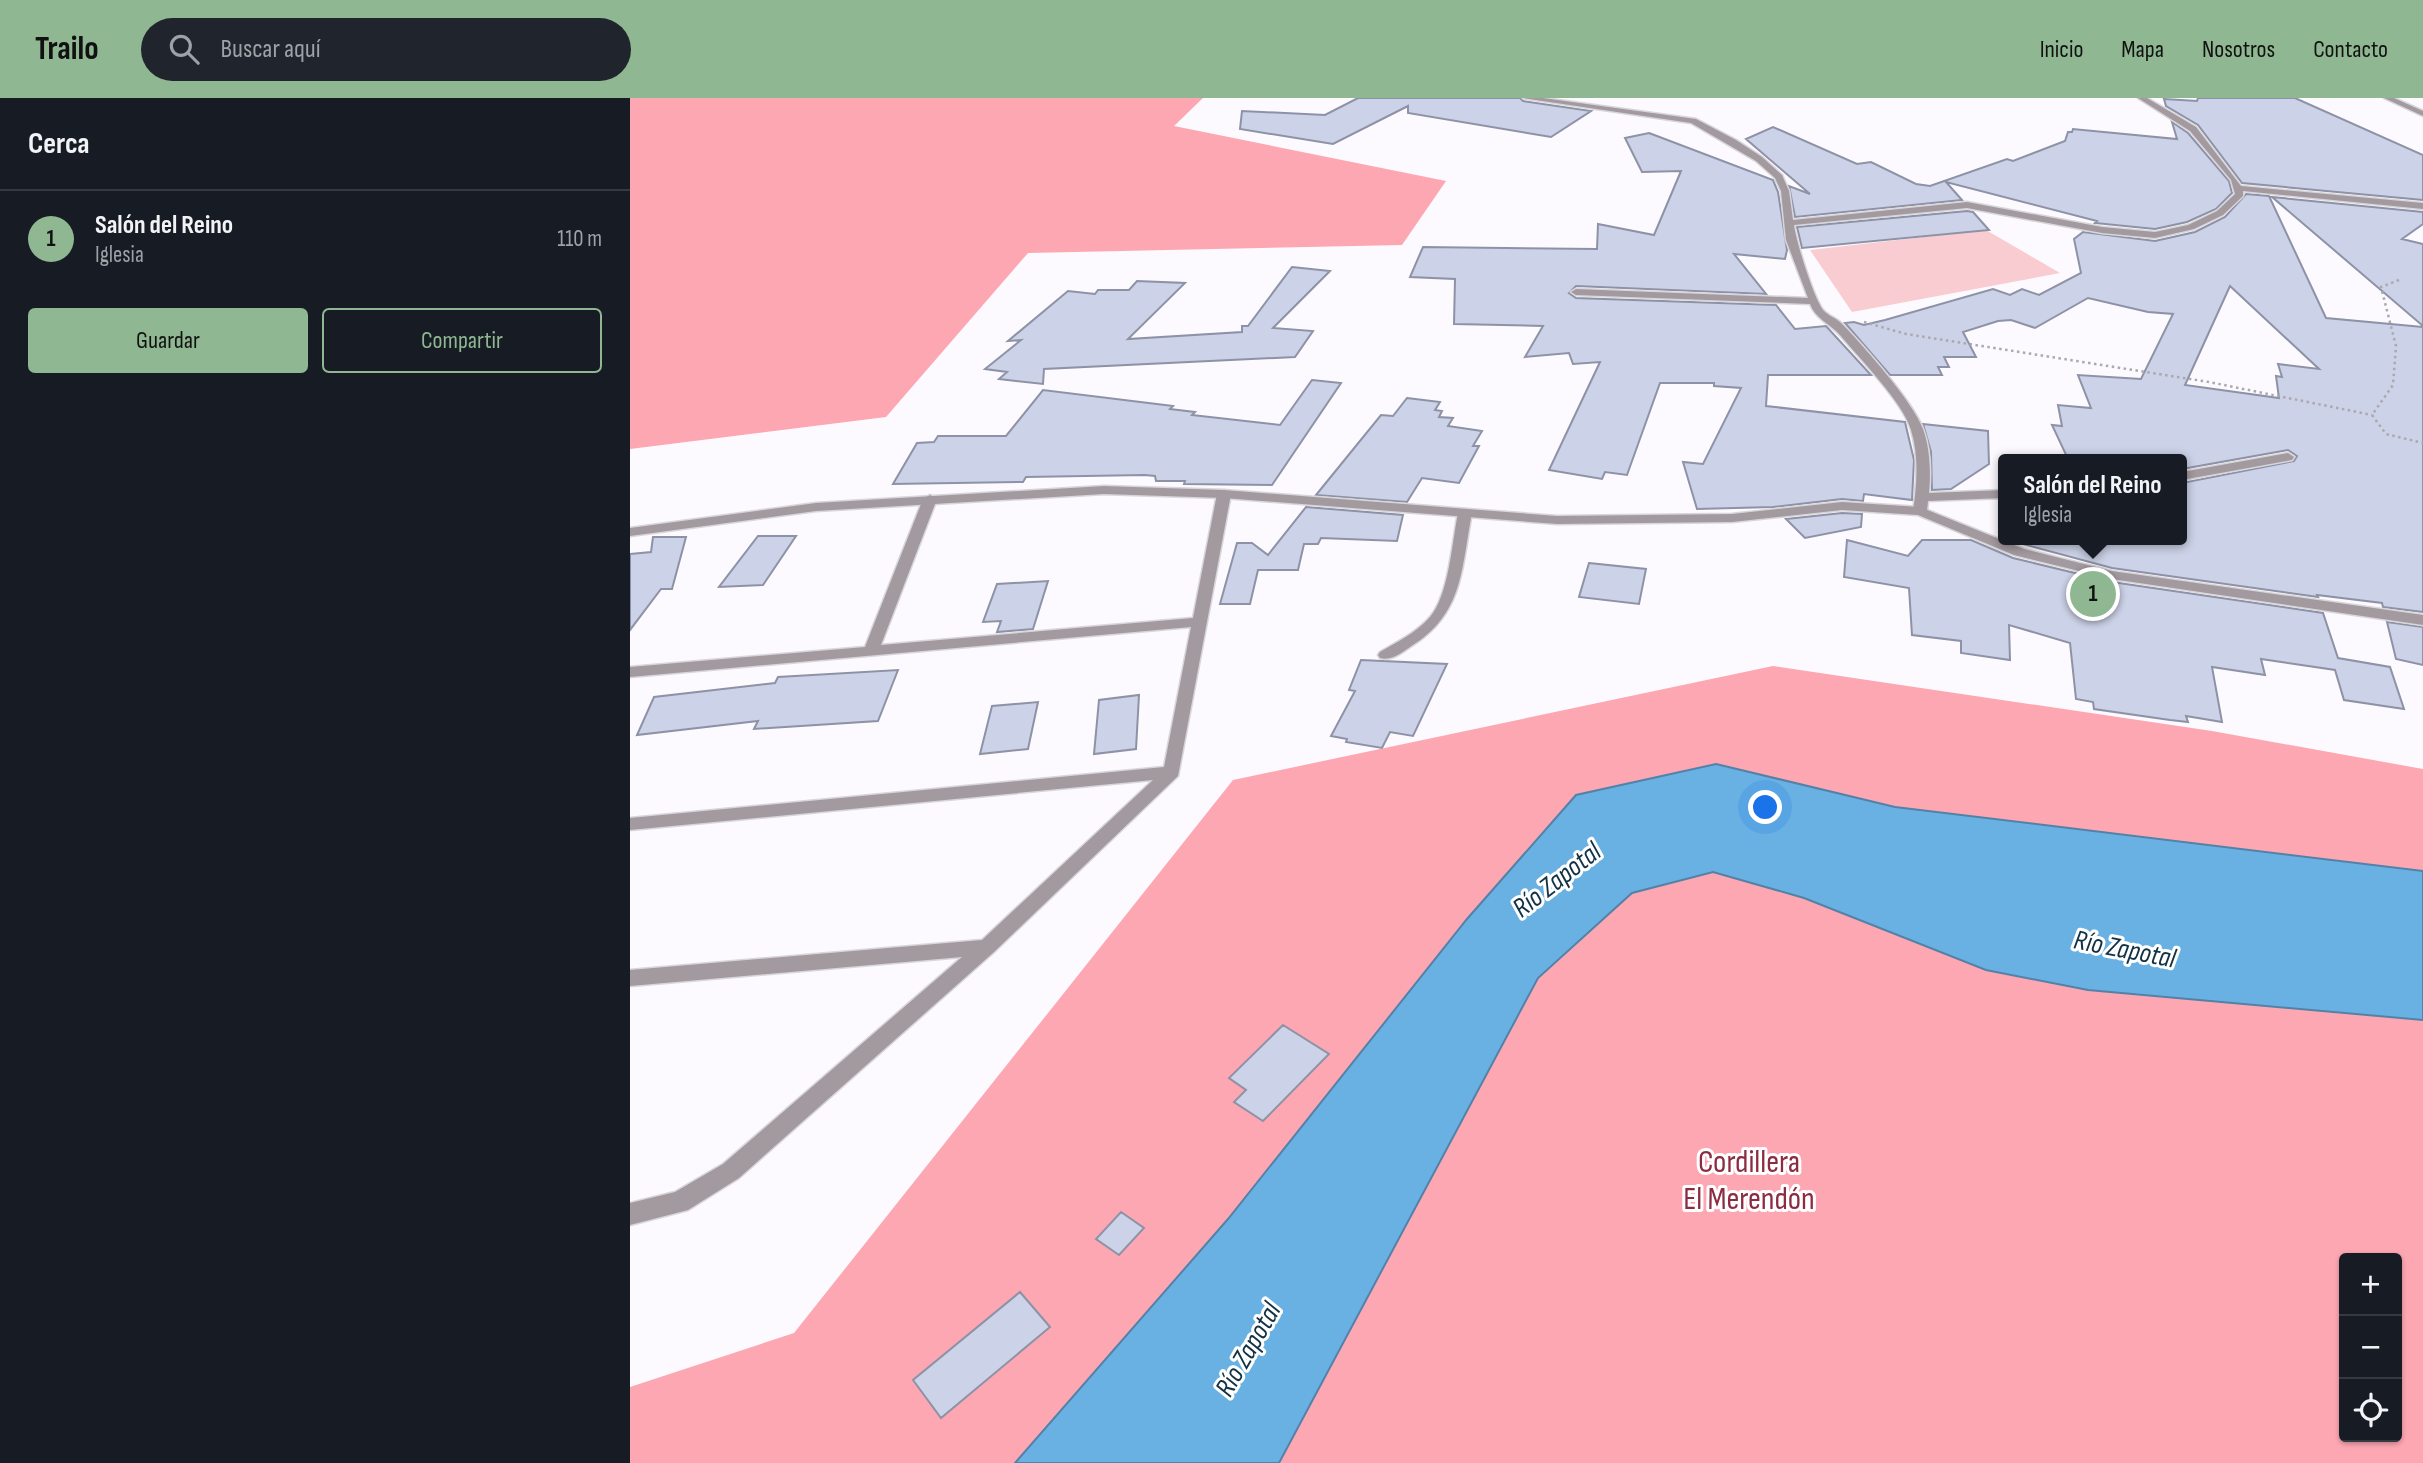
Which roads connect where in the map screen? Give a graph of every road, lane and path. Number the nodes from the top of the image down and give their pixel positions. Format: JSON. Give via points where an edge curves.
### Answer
{"nodes":[{"id":1,"x":1527,"y":98,"type":"edge"},
{"id":2,"x":2142,"y":98,"type":"edge"},
{"id":3,"x":2388,"y":98,"type":"edge"},
{"id":4,"x":2423,"y":114,"type":"edge"},
{"id":5,"x":2238,"y":188,"type":"junction"},
{"id":6,"x":2423,"y":206,"type":"edge"},
{"id":7,"x":1788,"y":223,"type":"junction"},
{"id":8,"x":2399,"y":280,"type":"dead end"},
{"id":9,"x":1576,"y":292,"type":"dead end"},
{"id":10,"x":1815,"y":306,"type":"junction"},
{"id":11,"x":2372,"y":415,"type":"junction"},
{"id":12,"x":2423,"y":443,"type":"edge"},
{"id":13,"x":2288,"y":457,"type":"dead end"},
{"id":14,"x":2187,"y":475,"type":"edge"},
{"id":15,"x":1224,"y":494,"type":"junction"},
{"id":16,"x":1998,"y":495,"type":"edge"},
{"id":17,"x":930,"y":499,"type":"junction"},
{"id":18,"x":1921,"y":504,"type":"junction"},
{"id":19,"x":1465,"y":513,"type":"junction"},
{"id":20,"x":630,"y":532,"type":"edge"},
{"id":21,"x":1998,"y":542,"type":"edge"},
{"id":22,"x":2005,"y":545,"type":"edge"},
{"id":23,"x":2423,"y":620,"type":"edge"},
{"id":24,"x":1200,"y":622,"type":"junction"},
{"id":25,"x":871,"y":651,"type":"junction"},
{"id":26,"x":1386,"y":655,"type":"dead end"},
{"id":27,"x":630,"y":672,"type":"edge"},
{"id":28,"x":1172,"y":772,"type":"junction"},
{"id":29,"x":630,"y":824,"type":"edge"},
{"id":30,"x":987,"y":947,"type":"junction"},
{"id":31,"x":630,"y":978,"type":"edge"},
{"id":32,"x":630,"y":1214,"type":"edge"}],
"edges":[{"from":1,"to":7,"type":"street","via":[[1693,121],[1709,128],[1779,177]]},
{"from":2,"to":5,"type":"street","via":[[2193,129]]},
{"from":3,"to":4,"type":"street"},
{"from":5,"to":6,"type":"street"},
{"from":5,"to":7,"type":"street","via":[[2240,194],[2220,213],[2191,227],[2155,235],[1967,205]]},
{"from":7,"to":10,"type":"street"},
{"from":8,"to":11,"type":"path","via":[[2381,287],[2396,346],[2393,385]]},
{"from":9,"to":10,"type":"street"},
{"from":10,"to":11,"type":"path","via":[[1906,334],[2195,380]]},
{"from":10,"to":18,"type":"street","via":[[1865,357],[1917,428],[1923,463]]},
{"from":11,"to":12,"type":"path","via":[[2386,434]]},
{"from":13,"to":14,"type":"street"},
{"from":15,"to":17,"type":"street","via":[[1104,489]]},
{"from":15,"to":19,"type":"street"},
{"from":15,"to":24,"type":"street"},
{"from":16,"to":18,"type":"street"},
{"from":17,"to":20,"type":"street","via":[[816,507]]},
{"from":17,"to":25,"type":"street"},
{"from":18,"to":19,"type":"street","via":[[1842,506],[1732,518],[1557,520]]},
{"from":18,"to":21,"type":"street"},
{"from":19,"to":26,"type":"street","via":[[1440,616]]},
{"from":22,"to":23,"type":"street","via":[[2112,575]]},
{"from":24,"to":25,"type":"street"},
{"from":24,"to":28,"type":"street"},
{"from":25,"to":27,"type":"street"},
{"from":28,"to":29,"type":"street"},
{"from":28,"to":30,"type":"street"},
{"from":30,"to":31,"type":"street"},
{"from":30,"to":32,"type":"street","via":[[731,1171],[680,1202]]}]}
